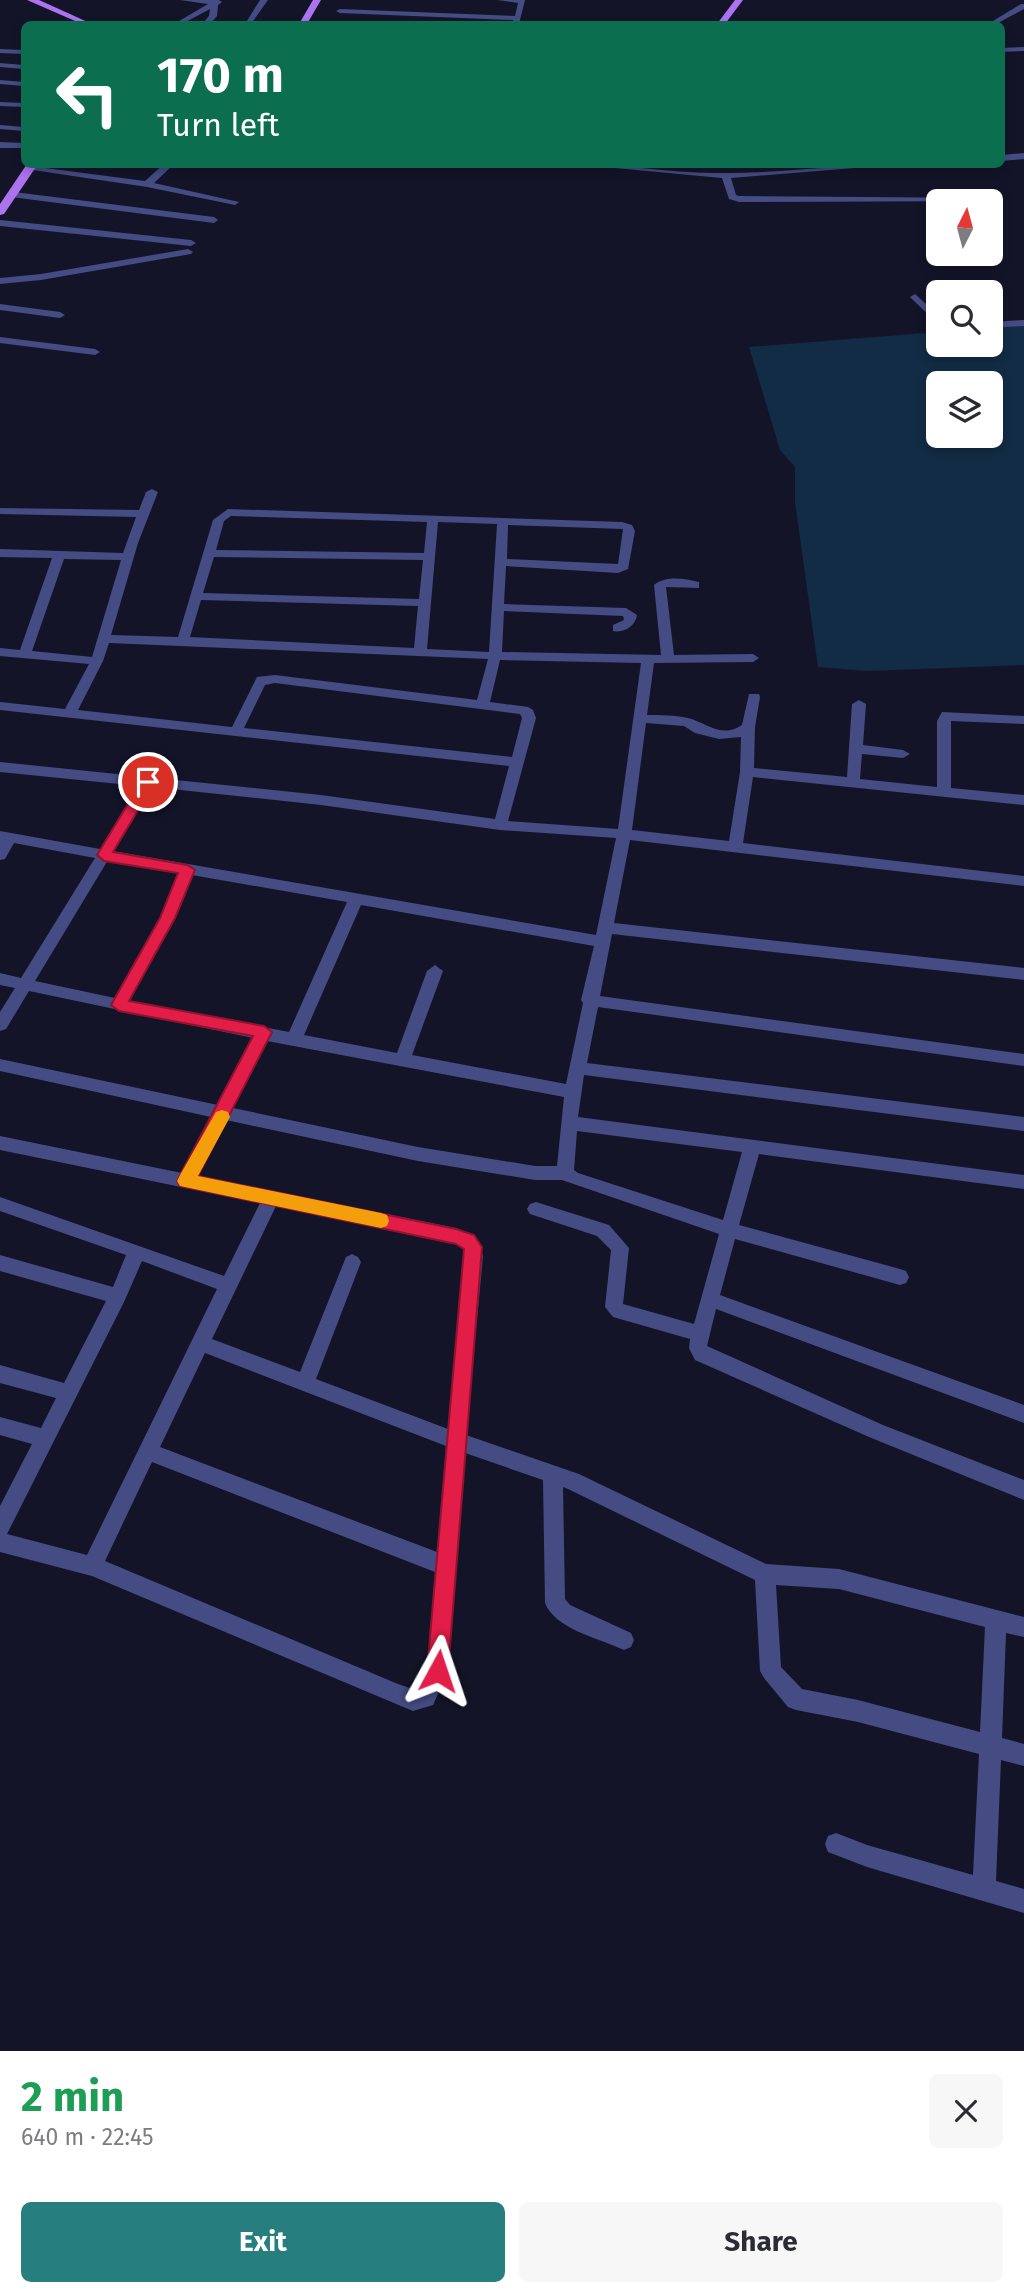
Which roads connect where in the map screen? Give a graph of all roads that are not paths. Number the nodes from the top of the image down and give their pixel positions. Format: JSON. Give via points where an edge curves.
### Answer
{"nodes":[{"id":1,"x":31,"y":0,"type":"edge"},
{"id":2,"x":184,"y":0,"type":"edge"},
{"id":3,"x":264,"y":0,"type":"edge"},
{"id":4,"x":317,"y":0,"type":"edge"},
{"id":5,"x":344,"y":0,"type":"edge"},
{"id":6,"x":501,"y":0,"type":"edge"},
{"id":7,"x":739,"y":0,"type":"edge"},
{"id":8,"x":1009,"y":0,"type":"edge"},
{"id":9,"x":218,"y":2,"type":"edge"},
{"id":10,"x":1021,"y":8,"type":"edge"},
{"id":11,"x":198,"y":13,"type":"junction"},
{"id":12,"x":213,"y":16,"type":"junction"},
{"id":13,"x":81,"y":21,"type":"edge"},
{"id":14,"x":183,"y":21,"type":"edge"},
{"id":15,"x":209,"y":21,"type":"edge"},
{"id":16,"x":250,"y":21,"type":"edge"},
{"id":17,"x":305,"y":21,"type":"edge"},
{"id":18,"x":517,"y":21,"type":"edge"},
{"id":19,"x":722,"y":21,"type":"edge"},
{"id":20,"x":997,"y":21,"type":"edge"},
{"id":21,"x":1024,"y":49,"type":"edge"},
{"id":22,"x":1005,"y":50,"type":"edge"},
{"id":23,"x":0,"y":51,"type":"edge"},
{"id":24,"x":21,"y":52,"type":"edge"},
{"id":25,"x":0,"y":65,"type":"edge"},
{"id":26,"x":21,"y":67,"type":"edge"},
{"id":27,"x":0,"y":82,"type":"edge"},
{"id":28,"x":21,"y":84,"type":"edge"},
{"id":29,"x":0,"y":104,"type":"edge"},
{"id":30,"x":21,"y":105,"type":"edge"},
{"id":31,"x":0,"y":127,"type":"edge"},
{"id":32,"x":21,"y":129,"type":"edge"},
{"id":33,"x":0,"y":145,"type":"edge"},
{"id":34,"x":21,"y":146,"type":"edge"},
{"id":35,"x":1024,"y":156,"type":"edge"},
{"id":36,"x":1005,"y":158,"type":"edge"},
{"id":37,"x":30,"y":168,"type":"edge"},
{"id":38,"x":38,"y":168,"type":"edge"},
{"id":39,"x":165,"y":168,"type":"edge"},
{"id":40,"x":626,"y":168,"type":"edge"},
{"id":41,"x":843,"y":168,"type":"edge"},
{"id":42,"x":726,"y":176,"type":"junction"},
{"id":43,"x":147,"y":184,"type":"junction"},
{"id":44,"x":14,"y":195,"type":"junction"},
{"id":45,"x":926,"y":200,"type":"edge"},
{"id":46,"x":235,"y":202,"type":"dead end"},
{"id":47,"x":0,"y":212,"type":"edge"},
{"id":48,"x":214,"y":220,"type":"dead end"},
{"id":49,"x":0,"y":223,"type":"edge"},
{"id":50,"x":0,"y":281,"type":"edge"},
{"id":51,"x":915,"y":297,"type":"dead end"},
{"id":52,"x":0,"y":307,"type":"edge"},
{"id":53,"x":926,"y":308,"type":"edge"},
{"id":54,"x":60,"y":315,"type":"dead end"},
{"id":55,"x":1024,"y":323,"type":"edge"},
{"id":56,"x":1003,"y":324,"type":"edge"},
{"id":57,"x":0,"y":340,"type":"edge"},
{"id":58,"x":95,"y":352,"type":"dead end"},
{"id":59,"x":152,"y":492,"type":"dead end"},
{"id":60,"x":0,"y":510,"type":"edge"},
{"id":61,"x":143,"y":514,"type":"junction"},
{"id":62,"x":433,"y":518,"type":"junction"},
{"id":63,"x":503,"y":520,"type":"junction"},
{"id":64,"x":0,"y":553,"type":"edge"},
{"id":65,"x":208,"y":553,"type":"junction"},
{"id":66,"x":59,"y":555,"type":"junction"},
{"id":67,"x":127,"y":557,"type":"junction"},
{"id":68,"x":431,"y":557,"type":"junction"},
{"id":69,"x":500,"y":562,"type":"junction"},
{"id":70,"x":695,"y":585,"type":"dead end"},
{"id":71,"x":196,"y":596,"type":"junction"},
{"id":72,"x":425,"y":603,"type":"junction"},
{"id":73,"x":499,"y":607,"type":"junction"},
{"id":74,"x":617,"y":628,"type":"dead end"},
{"id":75,"x":103,"y":639,"type":"junction"},
{"id":76,"x":183,"y":639,"type":"junction"},
{"id":77,"x":0,"y":652,"type":"edge"},
{"id":78,"x":420,"y":652,"type":"junction"},
{"id":79,"x":25,"y":654,"type":"junction"},
{"id":80,"x":495,"y":656,"type":"junction"},
{"id":81,"x":753,"y":658,"type":"dead end"},
{"id":82,"x":668,"y":659,"type":"junction"},
{"id":83,"x":648,"y":660,"type":"junction"},
{"id":84,"x":97,"y":661,"type":"junction"},
{"id":85,"x":754,"y":697,"type":"dead end"},
{"id":86,"x":483,"y":704,"type":"junction"},
{"id":87,"x":859,"y":704,"type":"dead end"},
{"id":88,"x":0,"y":706,"type":"edge"},
{"id":89,"x":69,"y":714,"type":"junction"},
{"id":90,"x":639,"y":719,"type":"junction"},
{"id":91,"x":1024,"y":720,"type":"edge"},
{"id":92,"x":748,"y":727,"type":"junction"},
{"id":93,"x":236,"y":732,"type":"junction"},
{"id":94,"x":856,"y":750,"type":"junction"},
{"id":95,"x":903,"y":754,"type":"dead end"},
{"id":96,"x":517,"y":762,"type":"junction"},
{"id":97,"x":0,"y":767,"type":"edge"},
{"id":98,"x":747,"y":772,"type":"junction"},
{"id":99,"x":148,"y":782,"type":"junction"},
{"id":100,"x":853,"y":782,"type":"junction"},
{"id":101,"x":944,"y":791,"type":"junction"},
{"id":102,"x":1024,"y":800,"type":"edge"},
{"id":103,"x":500,"y":825,"type":"junction"},
{"id":104,"x":624,"y":834,"type":"junction"},
{"id":105,"x":5,"y":837,"type":"edge"},
{"id":106,"x":735,"y":848,"type":"junction"},
{"id":107,"x":0,"y":855,"type":"edge"},
{"id":108,"x":104,"y":855,"type":"junction"},
{"id":109,"x":187,"y":870,"type":"junction"},
{"id":110,"x":1024,"y":881,"type":"edge"},
{"id":111,"x":356,"y":899,"type":"junction"},
{"id":112,"x":604,"y":935,"type":"junction"},
{"id":113,"x":435,"y":971,"type":"dead end"},
{"id":114,"x":1024,"y":974,"type":"edge"},
{"id":115,"x":0,"y":979,"type":"edge"},
{"id":116,"x":25,"y":985,"type":"junction"},
{"id":117,"x":589,"y":1000,"type":"junction"},
{"id":118,"x":119,"y":1005,"type":"junction"},
{"id":119,"x":0,"y":1025,"type":"edge"},
{"id":120,"x":264,"y":1032,"type":"junction"},
{"id":121,"x":294,"y":1039,"type":"junction"},
{"id":122,"x":403,"y":1059,"type":"junction"},
{"id":123,"x":1024,"y":1060,"type":"edge"},
{"id":124,"x":0,"y":1065,"type":"edge"},
{"id":125,"x":578,"y":1068,"type":"junction"},
{"id":126,"x":573,"y":1092,"type":"junction"},
{"id":127,"x":224,"y":1112,"type":"junction"},
{"id":128,"x":569,"y":1123,"type":"junction"},
{"id":129,"x":1024,"y":1124,"type":"edge"},
{"id":130,"x":0,"y":1143,"type":"edge"},
{"id":131,"x":752,"y":1147,"type":"junction"},
{"id":132,"x":565,"y":1173,"type":"junction"},
{"id":133,"x":186,"y":1181,"type":"junction"},
{"id":134,"x":1024,"y":1182,"type":"edge"},
{"id":135,"x":271,"y":1198,"type":"junction"},
{"id":136,"x":0,"y":1205,"type":"edge"},
{"id":137,"x":536,"y":1209,"type":"dead end"},
{"id":138,"x":731,"y":1230,"type":"junction"},
{"id":139,"x":136,"y":1251,"type":"junction"},
{"id":140,"x":352,"y":1262,"type":"dead end"},
{"id":141,"x":0,"y":1263,"type":"edge"},
{"id":142,"x":900,"y":1277,"type":"dead end"},
{"id":143,"x":226,"y":1285,"type":"junction"},
{"id":144,"x":118,"y":1296,"type":"junction"},
{"id":145,"x":710,"y":1299,"type":"junction"},
{"id":146,"x":701,"y":1334,"type":"junction"},
{"id":147,"x":199,"y":1342,"type":"junction"},
{"id":148,"x":0,"y":1374,"type":"edge"},
{"id":149,"x":305,"y":1384,"type":"junction"},
{"id":150,"x":68,"y":1393,"type":"junction"},
{"id":151,"x":1024,"y":1414,"type":"edge"},
{"id":152,"x":0,"y":1426,"type":"edge"},
{"id":153,"x":45,"y":1437,"type":"junction"},
{"id":154,"x":456,"y":1441,"type":"junction"},
{"id":155,"x":147,"y":1451,"type":"junction"},
{"id":156,"x":553,"y":1475,"type":"junction"},
{"id":157,"x":1024,"y":1490,"type":"edge"},
{"id":158,"x":0,"y":1527,"type":"edge"},
{"id":159,"x":0,"y":1542,"type":"edge"},
{"id":160,"x":92,"y":1566,"type":"junction"},
{"id":161,"x":447,"y":1566,"type":"junction"},
{"id":162,"x":765,"y":1574,"type":"junction"},
{"id":163,"x":996,"y":1619,"type":"junction"},
{"id":164,"x":1024,"y":1627,"type":"edge"},
{"id":165,"x":624,"y":1640,"type":"dead end"},
{"id":166,"x":992,"y":1746,"type":"junction"},
{"id":167,"x":1024,"y":1755,"type":"edge"},
{"id":168,"x":836,"y":1843,"type":"dead end"},
{"id":169,"x":984,"y":1889,"type":"junction"},
{"id":170,"x":1024,"y":1901,"type":"edge"}],
"edges":[{"from":1,"to":13,"type":"main road"},
{"from":2,"to":9,"type":"street"},
{"from":3,"to":16,"type":"street"},
{"from":4,"to":17,"type":"main road"},
{"from":5,"to":18,"type":"street","via":[[338,14]]},
{"from":6,"to":18,"type":"street","via":[[522,1]]},
{"from":7,"to":19,"type":"main road"},
{"from":8,"to":10,"type":"street"},
{"from":9,"to":11,"type":"street"},
{"from":9,"to":12,"type":"street"},
{"from":10,"to":20,"type":"street"},
{"from":11,"to":12,"type":"street"},
{"from":11,"to":14,"type":"street"},
{"from":12,"to":15,"type":"street"},
{"from":21,"to":22,"type":"street"},
{"from":23,"to":24,"type":"street"},
{"from":25,"to":26,"type":"street"},
{"from":27,"to":28,"type":"street"},
{"from":29,"to":30,"type":"street"},
{"from":31,"to":32,"type":"street"},
{"from":33,"to":34,"type":"street"},
{"from":35,"to":36,"type":"street"},
{"from":37,"to":44,"type":"main road"},
{"from":38,"to":43,"type":"street"},
{"from":39,"to":43,"type":"street"},
{"from":40,"to":42,"type":"street"},
{"from":41,"to":42,"type":"street"},
{"from":42,"to":45,"type":"street","via":[[732,197],[739,199]]},
{"from":43,"to":46,"type":"street"},
{"from":44,"to":47,"type":"main road"},
{"from":44,"to":48,"type":"street"},
{"from":49,"to":50,"type":"street","via":[[190,248]]},
{"from":51,"to":53,"type":"street"},
{"from":52,"to":54,"type":"street"},
{"from":55,"to":56,"type":"street"},
{"from":57,"to":58,"type":"street"},
{"from":59,"to":61,"type":"street"},
{"from":60,"to":61,"type":"street"},
{"from":61,"to":67,"type":"street"},
{"from":62,"to":63,"type":"street"},
{"from":62,"to":65,"type":"street","via":[[228,512],[219,520]]},
{"from":62,"to":68,"type":"street"},
{"from":63,"to":69,"type":"street"},
{"from":63,"to":69,"type":"street","via":[[621,524],[629,531],[624,566],[618,569]]},
{"from":64,"to":66,"type":"street"},
{"from":65,"to":68,"type":"street"},
{"from":65,"to":71,"type":"street"},
{"from":66,"to":67,"type":"street"},
{"from":66,"to":79,"type":"street"},
{"from":67,"to":75,"type":"street"},
{"from":68,"to":72,"type":"street"},
{"from":69,"to":73,"type":"street"},
{"from":70,"to":82,"type":"street","via":[[660,585]]},
{"from":71,"to":72,"type":"street"},
{"from":71,"to":76,"type":"street"},
{"from":72,"to":78,"type":"street"},
{"from":73,"to":74,"type":"street","via":[[631,615],[628,624]]},
{"from":73,"to":80,"type":"street"},
{"from":75,"to":76,"type":"street"},
{"from":75,"to":84,"type":"street"},
{"from":76,"to":78,"type":"street"},
{"from":77,"to":79,"type":"street"},
{"from":78,"to":80,"type":"street"},
{"from":79,"to":84,"type":"street"},
{"from":80,"to":83,"type":"street"},
{"from":80,"to":86,"type":"street"},
{"from":81,"to":82,"type":"street"},
{"from":82,"to":83,"type":"street"},
{"from":83,"to":90,"type":"street"},
{"from":84,"to":89,"type":"street"},
{"from":85,"to":92,"type":"street"},
{"from":86,"to":93,"type":"street","via":[[267,679],[259,684]]},
{"from":86,"to":96,"type":"street","via":[[528,713]]},
{"from":87,"to":94,"type":"street"},
{"from":88,"to":89,"type":"street"},
{"from":89,"to":93,"type":"street"},
{"from":90,"to":92,"type":"street","via":[[687,722],[719,734],[735,735]]},
{"from":90,"to":104,"type":"street"},
{"from":91,"to":101,"type":"street","via":[[947,715]]},
{"from":92,"to":98,"type":"street"},
{"from":93,"to":96,"type":"street"},
{"from":94,"to":95,"type":"street"},
{"from":94,"to":100,"type":"street"},
{"from":96,"to":103,"type":"street"},
{"from":97,"to":99,"type":"street"},
{"from":98,"to":100,"type":"street"},
{"from":98,"to":106,"type":"street"},
{"from":99,"to":103,"type":"street"},
{"from":99,"to":108,"type":"street"},
{"from":100,"to":101,"type":"street"},
{"from":101,"to":102,"type":"street"},
{"from":103,"to":104,"type":"street"},
{"from":104,"to":106,"type":"street"},
{"from":104,"to":112,"type":"street"},
{"from":105,"to":107,"type":"street"},
{"from":105,"to":108,"type":"street"},
{"from":106,"to":110,"type":"street"},
{"from":108,"to":109,"type":"street"},
{"from":108,"to":116,"type":"street"},
{"from":109,"to":111,"type":"street"},
{"from":109,"to":118,"type":"street","via":[[167,918]]},
{"from":111,"to":112,"type":"street"},
{"from":111,"to":121,"type":"street"},
{"from":112,"to":114,"type":"street"},
{"from":112,"to":117,"type":"street"},
{"from":113,"to":122,"type":"street"},
{"from":115,"to":116,"type":"street"},
{"from":116,"to":118,"type":"street"},
{"from":116,"to":119,"type":"street"},
{"from":117,"to":123,"type":"street"},
{"from":117,"to":125,"type":"street"},
{"from":118,"to":120,"type":"street"},
{"from":120,"to":121,"type":"street"},
{"from":120,"to":127,"type":"street"},
{"from":121,"to":122,"type":"street"},
{"from":122,"to":126,"type":"street"},
{"from":124,"to":127,"type":"street"},
{"from":125,"to":126,"type":"street"},
{"from":125,"to":129,"type":"street"},
{"from":126,"to":128,"type":"street"},
{"from":127,"to":132,"type":"street","via":[[479,1166]]},
{"from":127,"to":133,"type":"street"},
{"from":128,"to":131,"type":"street"},
{"from":128,"to":132,"type":"street"},
{"from":130,"to":133,"type":"street"},
{"from":131,"to":134,"type":"street","via":[[874,1159]]},
{"from":131,"to":138,"type":"street"},
{"from":132,"to":138,"type":"street"},
{"from":133,"to":135,"type":"street"},
{"from":135,"to":143,"type":"street"},
{"from":135,"to":154,"type":"street","via":[[468,1240],[473,1247]]},
{"from":136,"to":139,"type":"street"},
{"from":137,"to":146,"type":"street","via":[[603,1230],[620,1248],[614,1307],[619,1311]]},
{"from":138,"to":142,"type":"street"},
{"from":138,"to":145,"type":"street"},
{"from":139,"to":143,"type":"street"},
{"from":139,"to":144,"type":"street"},
{"from":140,"to":149,"type":"street"},
{"from":141,"to":144,"type":"street"},
{"from":143,"to":147,"type":"street"},
{"from":144,"to":150,"type":"street"},
{"from":145,"to":146,"type":"street"},
{"from":145,"to":151,"type":"street"},
{"from":146,"to":157,"type":"street","via":[[698,1348],[709,1358]]},
{"from":147,"to":149,"type":"street"},
{"from":147,"to":155,"type":"street"},
{"from":148,"to":150,"type":"street"},
{"from":149,"to":154,"type":"street"},
{"from":150,"to":153,"type":"street"},
{"from":152,"to":153,"type":"street"},
{"from":153,"to":158,"type":"street"},
{"from":154,"to":156,"type":"street"},
{"from":154,"to":161,"type":"street"},
{"from":155,"to":160,"type":"street"},
{"from":155,"to":161,"type":"street"},
{"from":156,"to":162,"type":"street"},
{"from":156,"to":165,"type":"street","via":[[555,1603],[563,1612]]},
{"from":159,"to":160,"type":"street"},
{"from":160,"to":161,"type":"street","via":[[414,1700],[425,1697],[438,1671]]},
{"from":162,"to":163,"type":"street","via":[[839,1579]]},
{"from":162,"to":166,"type":"street","via":[[771,1671],[796,1699]]},
{"from":163,"to":164,"type":"street"},
{"from":163,"to":166,"type":"street"},
{"from":166,"to":167,"type":"street"},
{"from":166,"to":169,"type":"street"},
{"from":168,"to":169,"type":"street"},
{"from":169,"to":170,"type":"street"}]}
